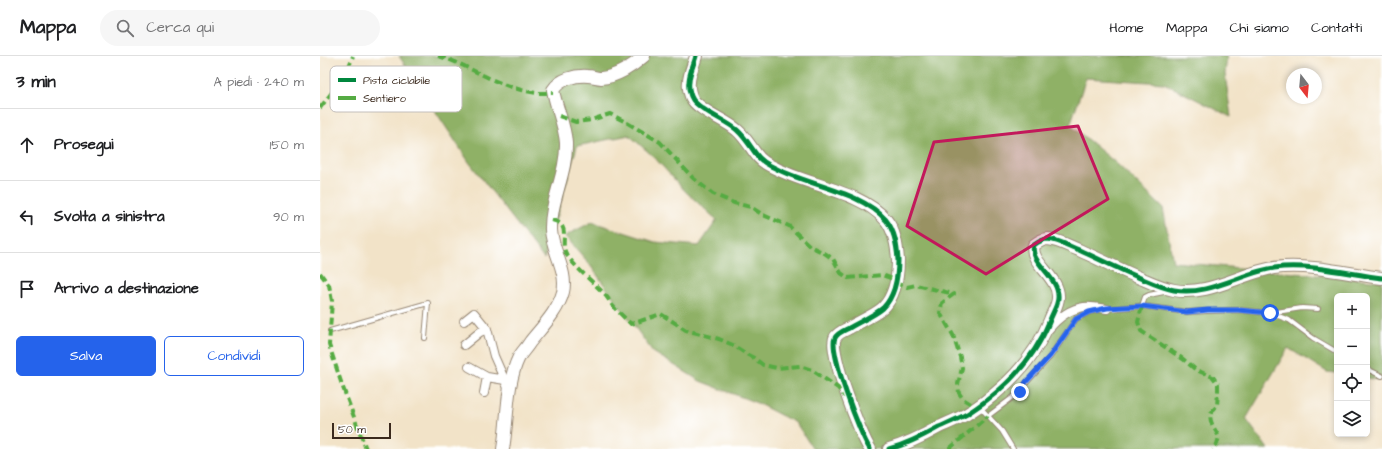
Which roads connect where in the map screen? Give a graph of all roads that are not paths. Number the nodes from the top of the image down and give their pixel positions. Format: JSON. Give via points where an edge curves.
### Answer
{"nodes":[{"id":1,"x":644,"y":56,"type":"edge"},
{"id":2,"x":696,"y":56,"type":"edge"},
{"id":3,"x":1382,"y":278,"type":"edge"},
{"id":4,"x":1172,"y":290,"type":"junction"},
{"id":5,"x":1142,"y":306,"type":"junction"},
{"id":6,"x":1107,"y":308,"type":"junction"},
{"id":7,"x":1318,"y":309,"type":"dead end"},
{"id":8,"x":1270,"y":313,"type":"junction"},
{"id":9,"x":464,"y":321,"type":"dead end"},
{"id":10,"x":487,"y":329,"type":"junction"},
{"id":11,"x":330,"y":331,"type":"dead end"},
{"id":12,"x":1043,"y":336,"type":"junction"},
{"id":13,"x":425,"y":338,"type":"dead end"},
{"id":14,"x":464,"y":345,"type":"dead end"},
{"id":15,"x":1334,"y":350,"type":"edge"},
{"id":16,"x":469,"y":367,"type":"dead end"},
{"id":17,"x":1370,"y":370,"type":"edge"},
{"id":18,"x":1382,"y":376,"type":"edge"},
{"id":19,"x":487,"y":377,"type":"junction"},
{"id":20,"x":505,"y":380,"type":"junction"},
{"id":21,"x":510,"y":392,"type":"junction"},
{"id":22,"x":484,"y":393,"type":"dead end"},
{"id":23,"x":978,"y":406,"type":"junction"},
{"id":24,"x":988,"y":416,"type":"junction"},
{"id":25,"x":504,"y":449,"type":"edge"},
{"id":26,"x":870,"y":449,"type":"edge"},
{"id":27,"x":889,"y":449,"type":"edge"},
{"id":28,"x":1013,"y":449,"type":"edge"}],
"edges":[{"from":1,"to":21,"type":"street","via":[[635,65],[623,71],[601,78],[587,76],[565,79],[553,90],[566,143],[551,230],[565,281],[556,308],[520,355],[514,369]]},
{"from":2,"to":26,"type":"street","via":[[688,83],[692,99],[700,107],[738,131],[757,155],[770,165],[797,178],[861,201],[886,220],[893,231],[898,264],[891,298],[882,309],[834,338],[836,360],[851,408]]},
{"from":3,"to":4,"type":"street","via":[[1322,269],[1282,267],[1200,290]]},
{"from":4,"to":5,"type":"lane","via":[[1144,297]]},
{"from":4,"to":12,"type":"street","via":[[1122,271],[1067,245],[1046,239],[1039,241],[1034,245],[1033,252],[1052,278],[1058,298]]},
{"from":5,"to":6,"type":"lane"},
{"from":5,"to":8,"type":"lane","via":[[1187,312],[1238,310]]},
{"from":6,"to":12,"type":"street","via":[[1085,307],[1068,312]]},
{"from":6,"to":24,"type":"lane","via":[[1089,312],[1076,319],[1020,392]]},
{"from":7,"to":8,"type":"lane","via":[[1302,308]]},
{"from":8,"to":15,"type":"lane","via":[[1289,320]]},
{"from":9,"to":10,"type":"street","via":[[474,313]]},
{"from":10,"to":14,"type":"street"},
{"from":10,"to":20,"type":"street","via":[[494,356]]},
{"from":11,"to":13,"type":"lane","via":[[428,303]]},
{"from":12,"to":23,"type":"street","via":[[1023,366],[1000,390]]},
{"from":16,"to":19,"type":"street"},
{"from":17,"to":18,"type":"lane"},
{"from":19,"to":20,"type":"street"},
{"from":19,"to":22,"type":"street"},
{"from":20,"to":21,"type":"street"},
{"from":21,"to":25,"type":"street"},
{"from":23,"to":24,"type":"lane"},
{"from":23,"to":27,"type":"street","via":[[920,438]]},
{"from":24,"to":28,"type":"lane","via":[[1002,431]]}]}
